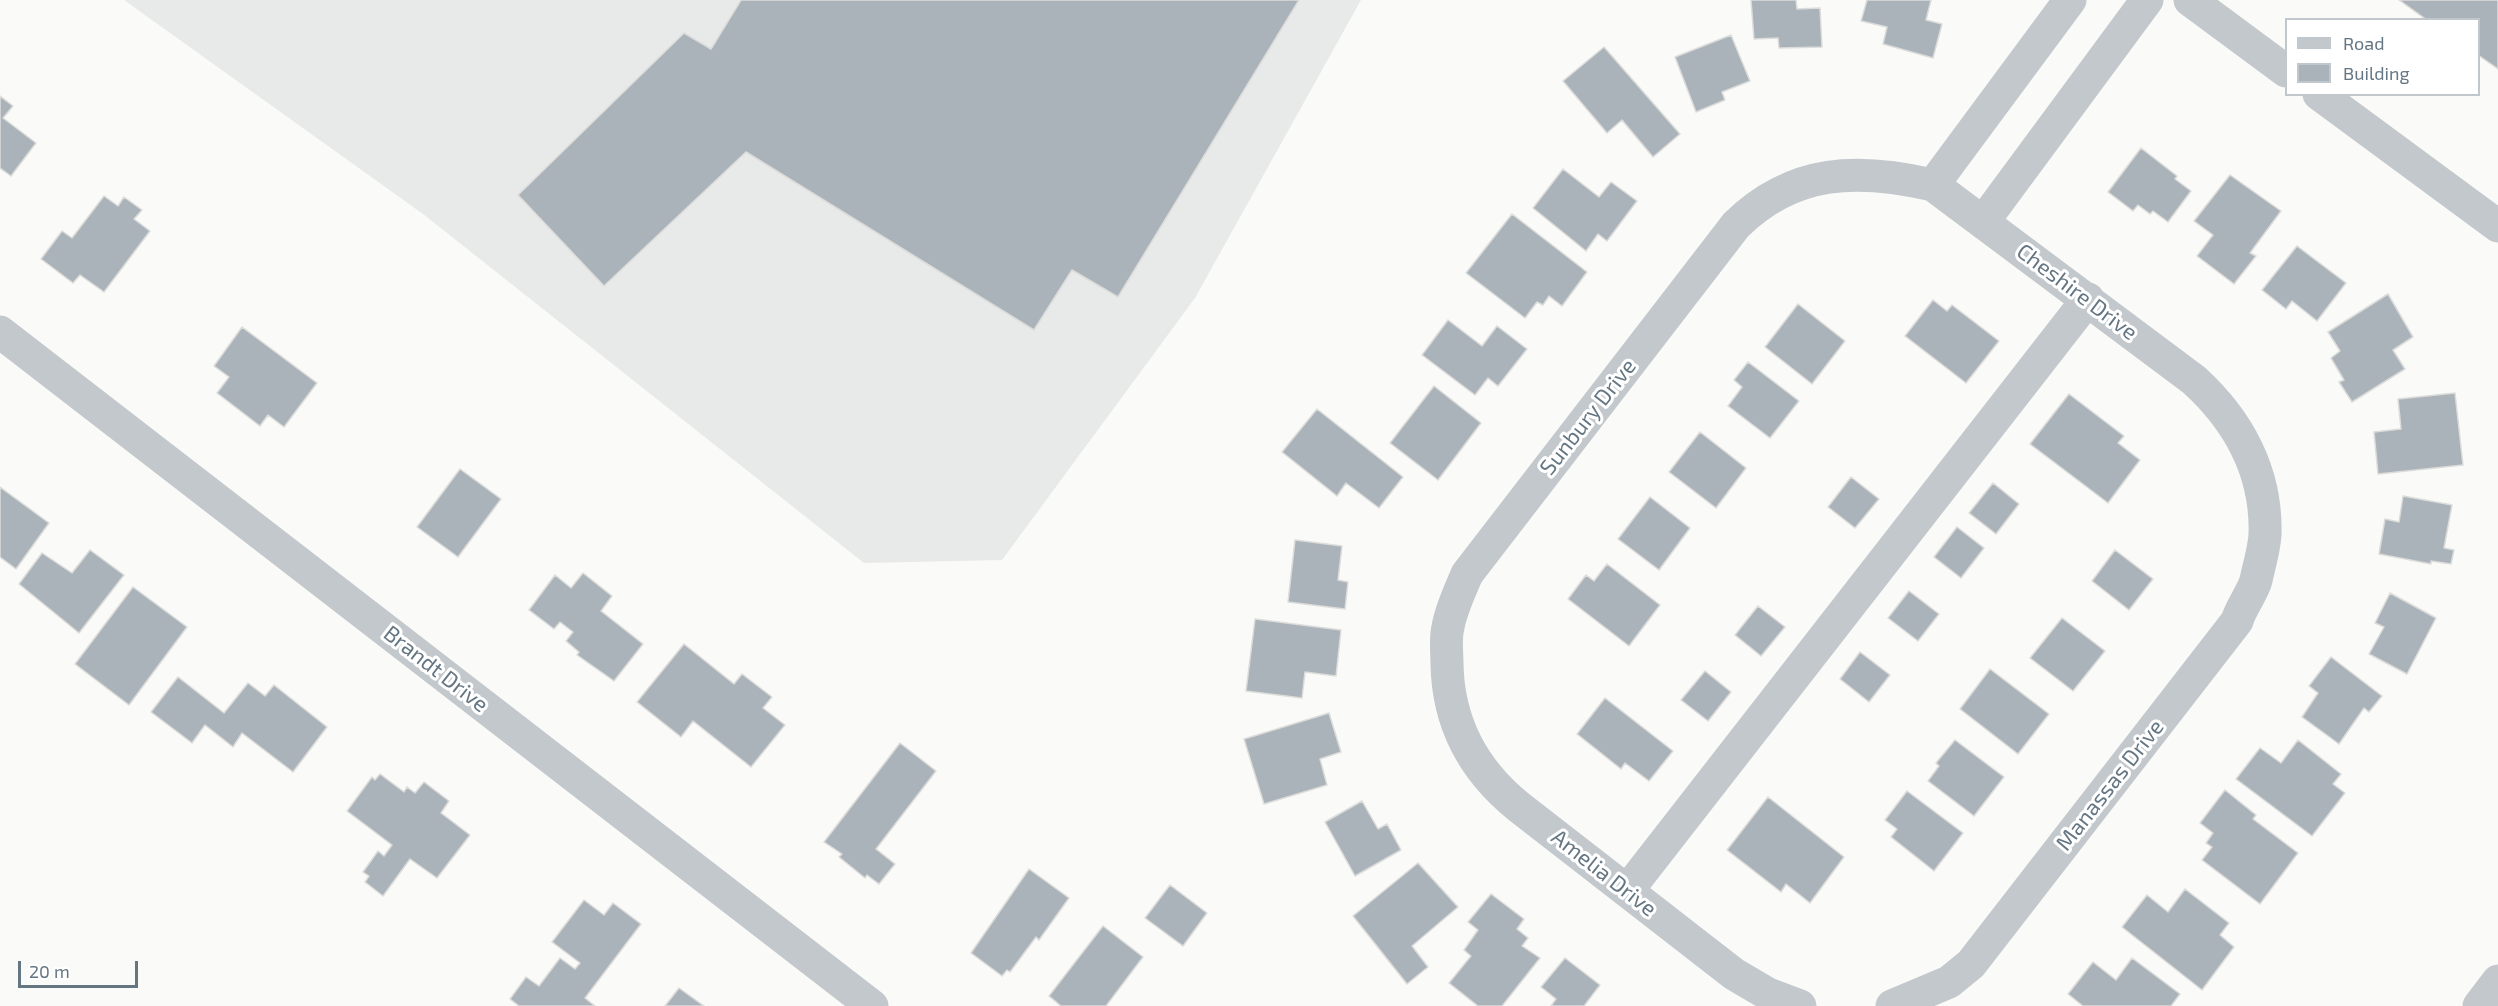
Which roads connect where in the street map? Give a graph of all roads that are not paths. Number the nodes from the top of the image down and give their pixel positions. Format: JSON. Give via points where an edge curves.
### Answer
{"nodes":[{"id":1,"x":2070,"y":0,"type":"edge"},
{"id":2,"x":2147,"y":0,"type":"edge"},
{"id":3,"x":2190,"y":0,"type":"edge"},
{"id":4,"x":2285,"y":70,"type":"edge"},
{"id":5,"x":2322,"y":96,"type":"edge"},
{"id":6,"x":1809,"y":182,"type":"joint"},
{"id":7,"x":1933,"y":185,"type":"junction"},
{"id":8,"x":1983,"y":222,"type":"junction"},
{"id":9,"x":2498,"y":226,"type":"edge"},
{"id":10,"x":2088,"y":299,"type":"junction"},
{"id":11,"x":0,"y":332,"type":"edge"},
{"id":12,"x":2265,"y":518,"type":"joint"},
{"id":13,"x":1450,"y":700,"type":"joint"},
{"id":14,"x":1627,"y":891,"type":"junction"},
{"id":15,"x":2498,"y":981,"type":"edge"},
{"id":16,"x":872,"y":1006,"type":"edge"},
{"id":17,"x":1800,"y":1006,"type":"edge"},
{"id":18,"x":1892,"y":1006,"type":"edge"},
{"id":19,"x":2479,"y":1006,"type":"edge"}],
"edges":[{"from":1,"to":7,"type":"street"},
{"from":2,"to":8,"type":"street"},
{"from":3,"to":4,"type":"street"},
{"from":5,"to":9,"type":"street"},
{"from":6,"to":7,"type":"street","name":"Cheshire Drive","via":[[1862,173],[1901,176]]},
{"from":6,"to":13,"type":"street","name":"Sunbury Drive","via":[[1768,200],[1736,225],[1467,574],[1447,627]]},
{"from":7,"to":8,"type":"street","name":"Cheshire Drive"},
{"from":8,"to":10,"type":"street","name":"Cheshire Drive"},
{"from":10,"to":12,"type":"street","name":"Cheshire Drive","via":[[2194,380],[2222,408],[2253,461]]},
{"from":10,"to":14,"type":"street"},
{"from":11,"to":16,"type":"street","name":"Brandt Drive"},
{"from":12,"to":18,"type":"street","name":"Manassas Drive","via":[[2256,582],[2237,621],[1971,964],[1949,982]]},
{"from":13,"to":14,"type":"street","name":"Amelia Drive","via":[[1469,750],[1490,781]]},
{"from":14,"to":17,"type":"street","name":"Amelia Drive","via":[[1743,980]]},
{"from":15,"to":19,"type":"street"}]}
